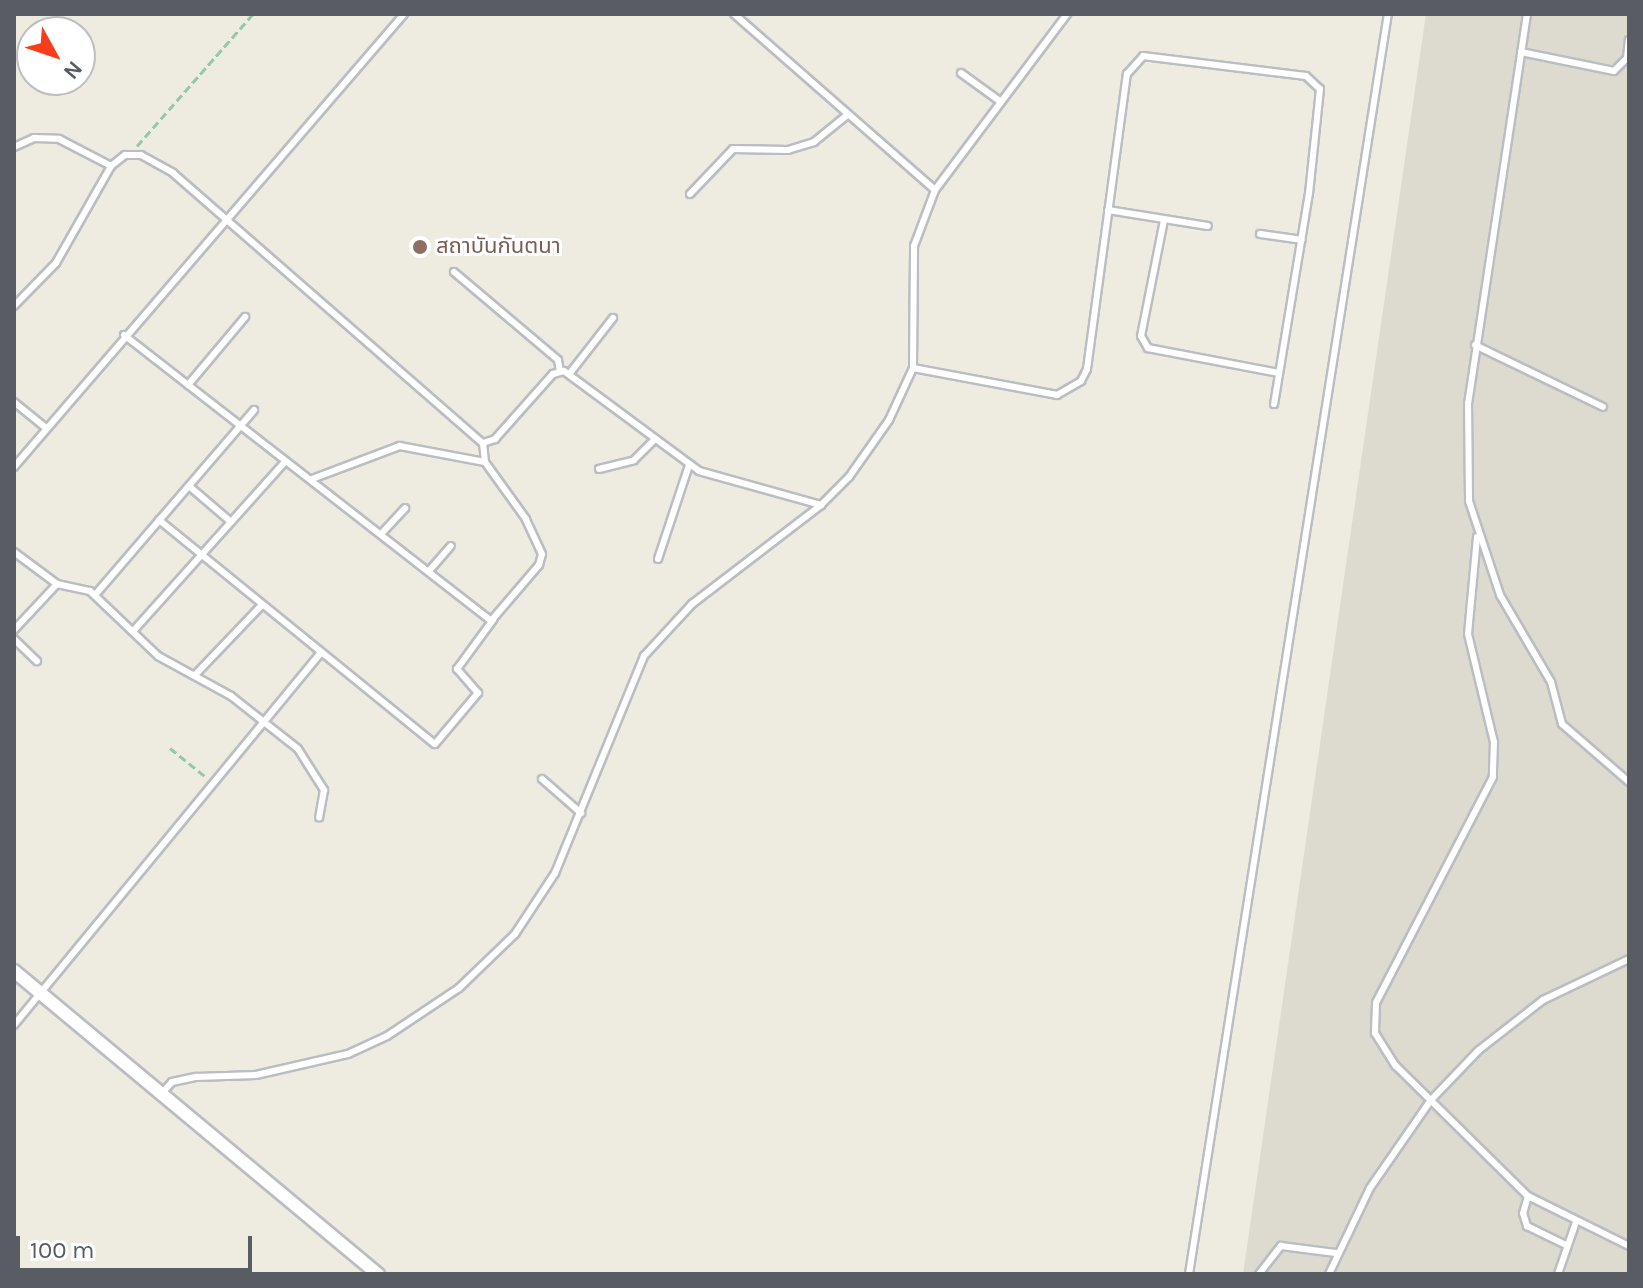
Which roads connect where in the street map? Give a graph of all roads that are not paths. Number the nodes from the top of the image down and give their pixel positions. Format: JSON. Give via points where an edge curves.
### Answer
{"nodes":[{"id":1,"x":404,"y":14,"type":"edge"},
{"id":2,"x":734,"y":14,"type":"edge"},
{"id":3,"x":1067,"y":14,"type":"edge"},
{"id":4,"x":1388,"y":14,"type":"edge"},
{"id":5,"x":1527,"y":14,"type":"edge"},
{"id":6,"x":1629,"y":40,"type":"edge"},
{"id":7,"x":1521,"y":52,"type":"junction"},
{"id":8,"x":961,"y":73,"type":"dead end"},
{"id":9,"x":1001,"y":102,"type":"junction"},
{"id":10,"x":846,"y":116,"type":"junction"},
{"id":11,"x":14,"y":147,"type":"edge"},
{"id":12,"x":111,"y":166,"type":"junction"},
{"id":13,"x":935,"y":190,"type":"junction"},
{"id":14,"x":690,"y":194,"type":"dead end"},
{"id":15,"x":1108,"y":210,"type":"junction"},
{"id":16,"x":224,"y":219,"type":"junction"},
{"id":17,"x":1164,"y":220,"type":"junction"},
{"id":18,"x":1208,"y":226,"type":"dead end"},
{"id":19,"x":1260,"y":234,"type":"dead end"},
{"id":20,"x":1302,"y":240,"type":"junction"},
{"id":21,"x":454,"y":272,"type":"dead end"},
{"id":22,"x":14,"y":306,"type":"edge"},
{"id":23,"x":245,"y":317,"type":"dead end"},
{"id":24,"x":613,"y":318,"type":"dead end"},
{"id":25,"x":124,"y":335,"type":"junction"},
{"id":26,"x":1475,"y":345,"type":"junction"},
{"id":27,"x":913,"y":368,"type":"junction"},
{"id":28,"x":560,"y":371,"type":"junction"},
{"id":29,"x":570,"y":373,"type":"junction"},
{"id":30,"x":1279,"y":373,"type":"junction"},
{"id":31,"x":188,"y":385,"type":"junction"},
{"id":32,"x":14,"y":402,"type":"edge"},
{"id":33,"x":1274,"y":404,"type":"dead end"},
{"id":34,"x":1603,"y":407,"type":"dead end"},
{"id":35,"x":254,"y":410,"type":"dead end"},
{"id":36,"x":240,"y":427,"type":"junction"},
{"id":37,"x":46,"y":428,"type":"junction"},
{"id":38,"x":655,"y":439,"type":"junction"},
{"id":39,"x":483,"y":443,"type":"junction"},
{"id":40,"x":285,"y":462,"type":"junction"},
{"id":41,"x":485,"y":462,"type":"junction"},
{"id":42,"x":689,"y":465,"type":"junction"},
{"id":43,"x":14,"y":467,"type":"edge"},
{"id":44,"x":599,"y":469,"type":"dead end"},
{"id":45,"x":312,"y":479,"type":"junction"},
{"id":46,"x":189,"y":486,"type":"junction"},
{"id":47,"x":821,"y":505,"type":"junction"},
{"id":48,"x":405,"y":508,"type":"dead end"},
{"id":49,"x":159,"y":520,"type":"junction"},
{"id":50,"x":231,"y":522,"type":"junction"},
{"id":51,"x":382,"y":533,"type":"junction"},
{"id":52,"x":1477,"y":537,"type":"junction"},
{"id":53,"x":451,"y":546,"type":"dead end"},
{"id":54,"x":14,"y":552,"type":"edge"},
{"id":55,"x":202,"y":555,"type":"junction"},
{"id":56,"x":658,"y":559,"type":"dead end"},
{"id":57,"x":429,"y":571,"type":"junction"},
{"id":58,"x":57,"y":584,"type":"junction"},
{"id":59,"x":95,"y":595,"type":"junction"},
{"id":60,"x":262,"y":605,"type":"junction"},
{"id":61,"x":493,"y":620,"type":"junction"},
{"id":62,"x":135,"y":629,"type":"junction"},
{"id":63,"x":14,"y":630,"type":"edge"},
{"id":64,"x":14,"y":639,"type":"edge"},
{"id":65,"x":321,"y":653,"type":"junction"},
{"id":66,"x":37,"y":661,"type":"dead end"},
{"id":67,"x":195,"y":675,"type":"junction"},
{"id":68,"x":265,"y":722,"type":"junction"},
{"id":69,"x":542,"y":779,"type":"dead end"},
{"id":70,"x":1629,"y":782,"type":"edge"},
{"id":71,"x":581,"y":813,"type":"junction"},
{"id":72,"x":319,"y":818,"type":"dead end"},
{"id":73,"x":1629,"y":959,"type":"edge"},
{"id":74,"x":14,"y":971,"type":"edge"},
{"id":75,"x":40,"y":993,"type":"junction"},
{"id":76,"x":14,"y":1025,"type":"edge"},
{"id":77,"x":161,"y":1094,"type":"junction"},
{"id":78,"x":1431,"y":1100,"type":"junction"},
{"id":79,"x":1528,"y":1196,"type":"junction"},
{"id":80,"x":1576,"y":1222,"type":"junction"},
{"id":81,"x":1566,"y":1245,"type":"junction"},
{"id":82,"x":1629,"y":1246,"type":"edge"},
{"id":83,"x":1336,"y":1253,"type":"junction"},
{"id":84,"x":378,"y":1274,"type":"edge"},
{"id":85,"x":1189,"y":1274,"type":"edge"},
{"id":86,"x":1259,"y":1274,"type":"edge"},
{"id":87,"x":1329,"y":1274,"type":"edge"},
{"id":88,"x":1558,"y":1274,"type":"edge"}],
"edges":[{"from":1,"to":16,"type":"lane"},
{"from":2,"to":10,"type":"lane"},
{"from":3,"to":9,"type":"lane"},
{"from":4,"to":85,"type":"lane"},
{"from":5,"to":7,"type":"lane"},
{"from":6,"to":7,"type":"lane","via":[[1627,58],[1614,71]]},
{"from":7,"to":26,"type":"lane"},
{"from":8,"to":9,"type":"lane"},
{"from":9,"to":13,"type":"lane"},
{"from":10,"to":13,"type":"lane"},
{"from":10,"to":14,"type":"lane","via":[[814,142],[788,150],[733,149]]},
{"from":11,"to":12,"type":"lane","via":[[34,138],[59,139]]},
{"from":12,"to":16,"type":"lane","via":[[134,154],[173,173]]},
{"from":12,"to":22,"type":"lane","via":[[56,263]]},
{"from":13,"to":27,"type":"lane","via":[[914,246]]},
{"from":15,"to":17,"type":"lane"},
{"from":15,"to":20,"type":"lane","via":[[1127,74],[1134,61],[1143,56],[1306,76],[1322,98]]},
{"from":15,"to":27,"type":"lane","via":[[1087,369],[1069,391],[1057,395]]},
{"from":16,"to":25,"type":"lane"},
{"from":16,"to":39,"type":"lane"},
{"from":17,"to":18,"type":"lane"},
{"from":17,"to":30,"type":"lane","via":[[1141,336],[1148,348]]},
{"from":19,"to":20,"type":"lane"},
{"from":20,"to":30,"type":"lane"},
{"from":21,"to":28,"type":"lane","via":[[558,360]]},
{"from":23,"to":31,"type":"lane"},
{"from":24,"to":29,"type":"lane"},
{"from":25,"to":31,"type":"lane"},
{"from":25,"to":37,"type":"lane"},
{"from":26,"to":34,"type":"lane"},
{"from":26,"to":52,"type":"lane","via":[[1466,454]]},
{"from":27,"to":47,"type":"lane","via":[[868,452]]},
{"from":28,"to":29,"type":"lane"},
{"from":28,"to":39,"type":"lane","via":[[495,439]]},
{"from":29,"to":38,"type":"lane"},
{"from":30,"to":33,"type":"lane"},
{"from":31,"to":36,"type":"lane"},
{"from":32,"to":37,"type":"lane"},
{"from":35,"to":36,"type":"lane"},
{"from":36,"to":40,"type":"lane"},
{"from":36,"to":46,"type":"lane"},
{"from":37,"to":43,"type":"lane"},
{"from":38,"to":42,"type":"lane"},
{"from":38,"to":44,"type":"lane","via":[[634,460]]},
{"from":39,"to":41,"type":"lane"},
{"from":40,"to":45,"type":"lane"},
{"from":40,"to":50,"type":"lane"},
{"from":41,"to":45,"type":"lane","via":[[400,446]]},
{"from":41,"to":61,"type":"lane","via":[[526,519],[542,554],[539,565]]},
{"from":42,"to":47,"type":"lane"},
{"from":42,"to":56,"type":"lane"},
{"from":45,"to":51,"type":"lane"},
{"from":46,"to":49,"type":"lane"},
{"from":46,"to":50,"type":"lane"},
{"from":47,"to":71,"type":"lane","via":[[692,604],[644,656]]},
{"from":48,"to":51,"type":"lane"},
{"from":49,"to":55,"type":"lane"},
{"from":49,"to":59,"type":"lane"},
{"from":50,"to":55,"type":"lane"},
{"from":51,"to":57,"type":"lane"},
{"from":52,"to":70,"type":"lane","via":[[1500,595],[1551,682],[1562,724]]},
{"from":52,"to":78,"type":"lane","via":[[1468,634],[1494,742],[1493,777],[1376,1003],[1374,1020],[1383,1049]]},
{"from":53,"to":57,"type":"lane"},
{"from":54,"to":58,"type":"lane"},
{"from":55,"to":60,"type":"lane"},
{"from":55,"to":62,"type":"lane"},
{"from":57,"to":61,"type":"lane"},
{"from":58,"to":59,"type":"lane"},
{"from":58,"to":63,"type":"lane"},
{"from":59,"to":62,"type":"lane"},
{"from":60,"to":65,"type":"lane"},
{"from":60,"to":67,"type":"lane"},
{"from":61,"to":65,"type":"lane","via":[[457,669],[478,693],[437,744]]},
{"from":62,"to":67,"type":"lane","via":[[158,656]]},
{"from":64,"to":66,"type":"lane"},
{"from":65,"to":68,"type":"lane"},
{"from":67,"to":68,"type":"lane"},
{"from":68,"to":72,"type":"lane","via":[[318,774],[325,801]]},
{"from":68,"to":75,"type":"lane"},
{"from":69,"to":71,"type":"lane"},
{"from":71,"to":77,"type":"lane","via":[[555,873],[515,934],[459,988],[387,1036],[348,1054],[256,1075],[172,1082]]},
{"from":73,"to":78,"type":"lane","via":[[1543,1000],[1479,1050]]},
{"from":74,"to":75,"type":"street"},
{"from":75,"to":76,"type":"lane"},
{"from":75,"to":77,"type":"street"},
{"from":77,"to":84,"type":"street"},
{"from":78,"to":79,"type":"lane"},
{"from":78,"to":83,"type":"lane","via":[[1370,1188]]},
{"from":79,"to":80,"type":"lane"},
{"from":79,"to":81,"type":"lane","via":[[1523,1213],[1527,1226]]},
{"from":80,"to":81,"type":"lane"},
{"from":80,"to":82,"type":"lane"},
{"from":81,"to":88,"type":"lane"},
{"from":83,"to":86,"type":"lane","via":[[1281,1246]]},
{"from":83,"to":87,"type":"lane"}]}
